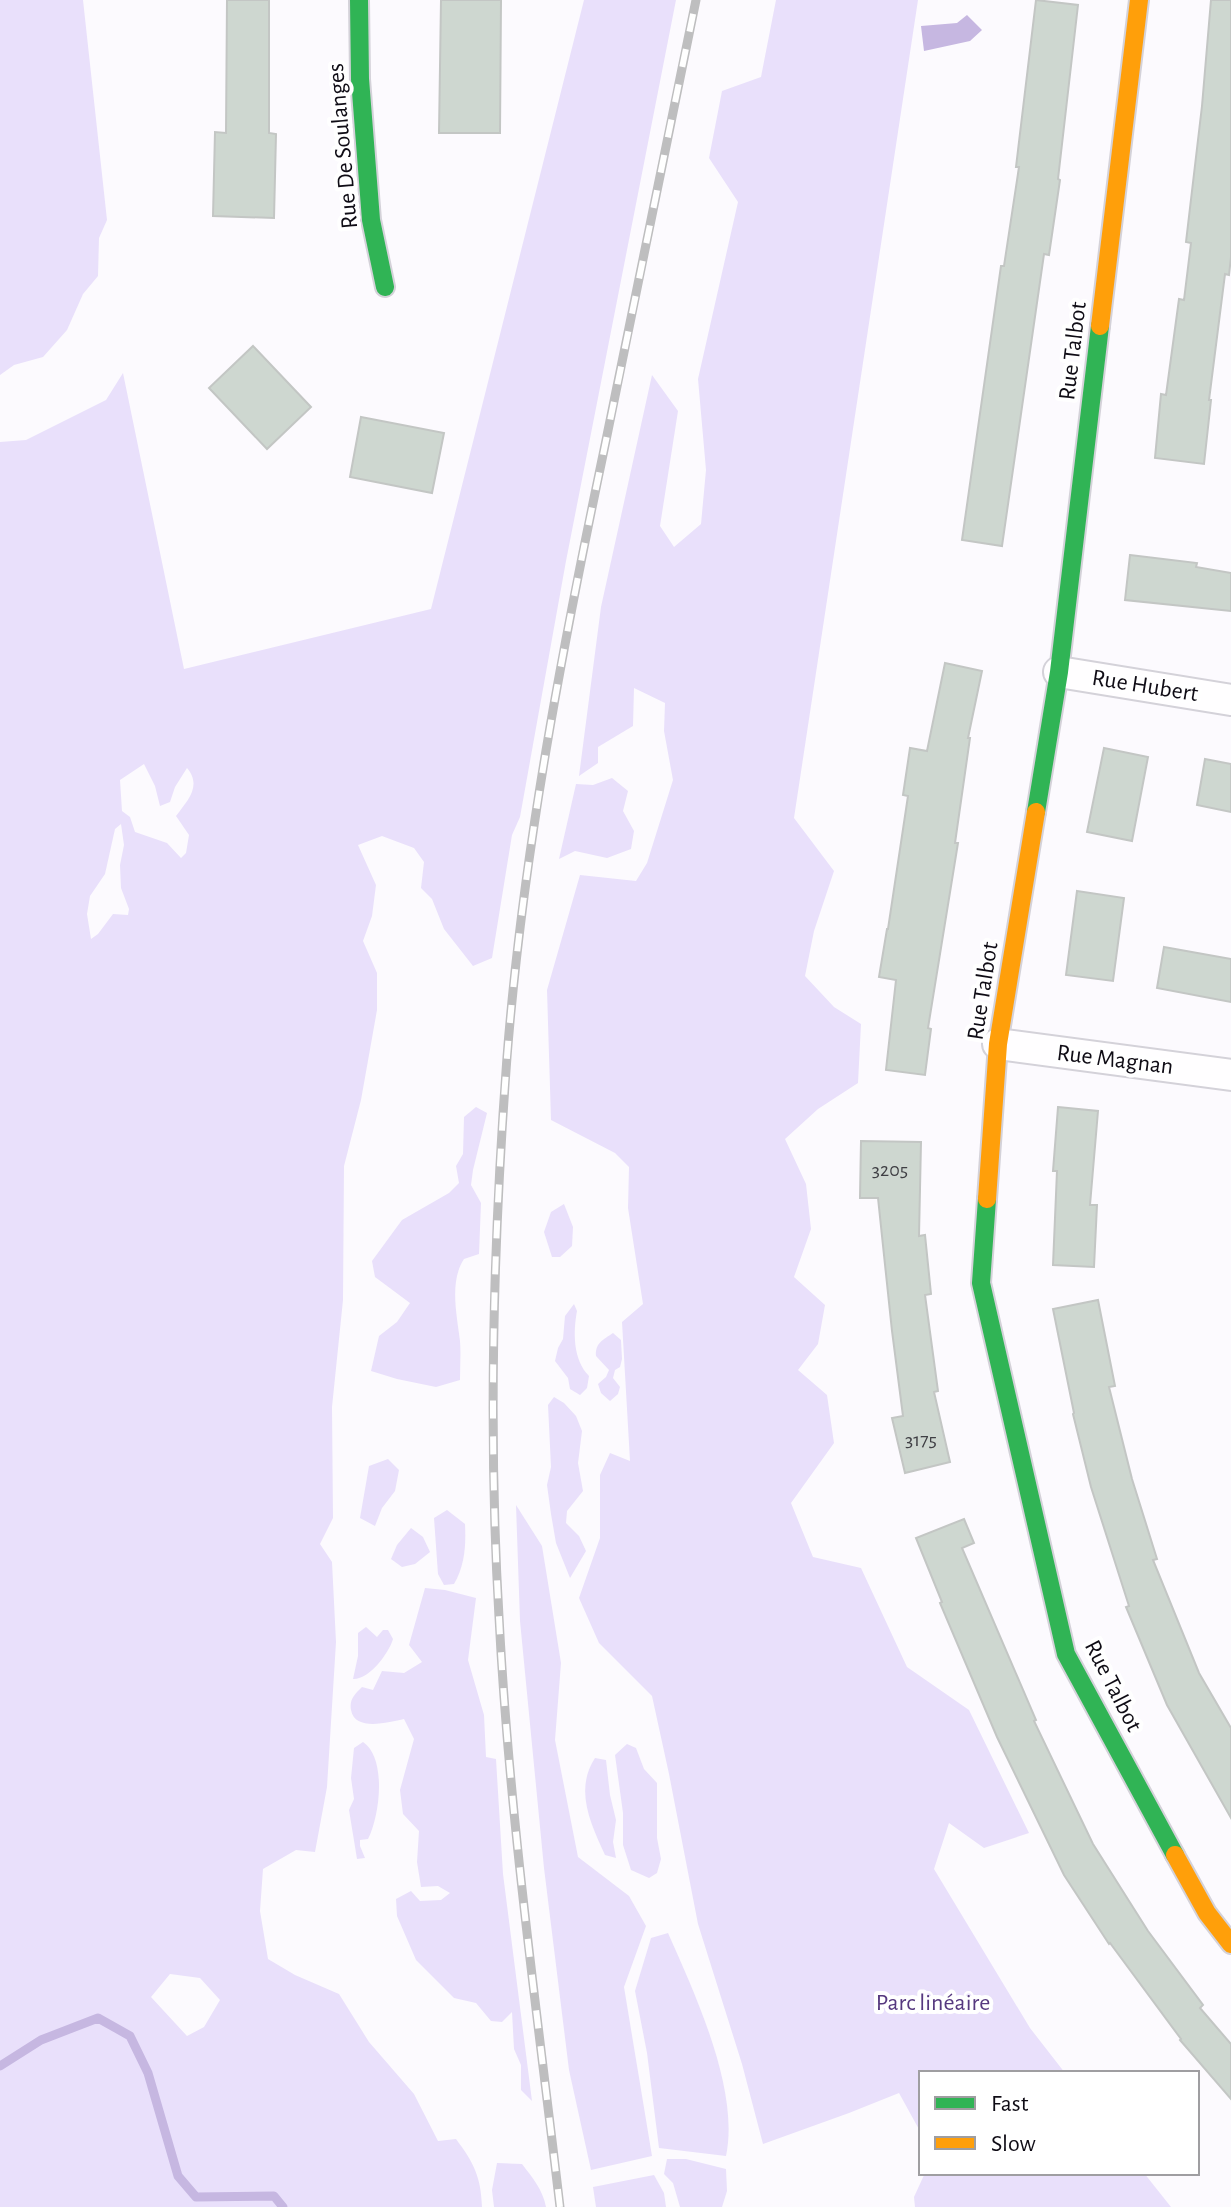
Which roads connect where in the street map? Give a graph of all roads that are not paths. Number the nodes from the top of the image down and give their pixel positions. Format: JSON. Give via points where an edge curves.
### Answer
{"nodes":[{"id":1,"x":359,"y":0,"type":"edge"},
{"id":2,"x":1139,"y":0,"type":"edge"},
{"id":3,"x":385,"y":287,"type":"dead end"},
{"id":4,"x":1059,"y":672,"type":"junction"},
{"id":5,"x":1231,"y":700,"type":"edge"},
{"id":6,"x":998,"y":1044,"type":"junction"},
{"id":7,"x":1231,"y":1075,"type":"edge"},
{"id":8,"x":1231,"y":1944,"type":"edge"}],
"edges":[{"from":1,"to":3,"type":"street","name":"Rue De Soulanges","via":[[371,220]]},
{"from":2,"to":4,"type":"street","name":"Rue Talbot"},
{"from":4,"to":5,"type":"street","name":"Rue Hubert"},
{"from":4,"to":6,"type":"street","name":"Rue Talbot"},
{"from":6,"to":7,"type":"street","name":"Rue Magnan"},
{"from":6,"to":8,"type":"street","name":"Rue Talbot","via":[[981,1283],[1066,1654],[1207,1913]]}]}
